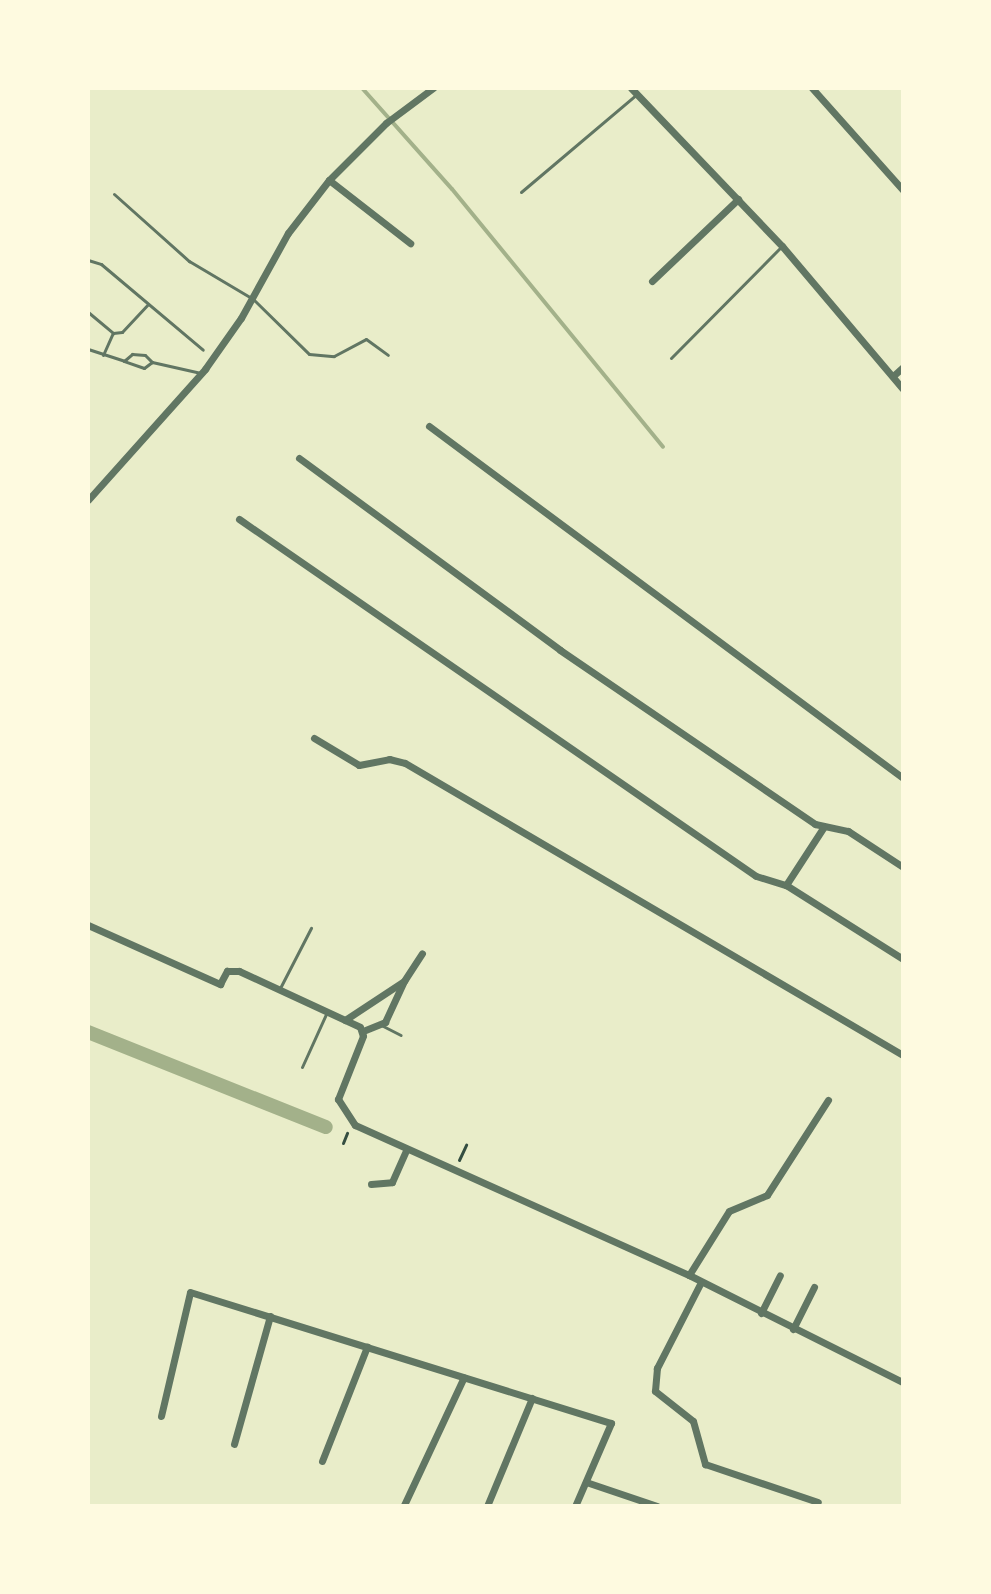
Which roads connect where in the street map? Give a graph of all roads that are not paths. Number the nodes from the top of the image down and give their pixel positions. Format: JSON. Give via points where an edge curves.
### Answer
{"nodes":[{"id":1,"x":433,"y":88,"type":"edge"},
{"id":2,"x":812,"y":88,"type":"edge"},
{"id":3,"x":634,"y":91,"type":"edge"},
{"id":4,"x":329,"y":180,"type":"junction"},
{"id":5,"x":903,"y":190,"type":"edge"},
{"id":6,"x":521,"y":192,"type":"dead end"},
{"id":7,"x":114,"y":194,"type":"dead end"},
{"id":8,"x":738,"y":199,"type":"junction"},
{"id":9,"x":410,"y":243,"type":"dead end"},
{"id":10,"x":782,"y":246,"type":"junction"},
{"id":11,"x":88,"y":260,"type":"edge"},
{"id":12,"x":652,"y":281,"type":"dead end"},
{"id":13,"x":253,"y":299,"type":"junction"},
{"id":14,"x":148,"y":304,"type":"junction"},
{"id":15,"x":88,"y":312,"type":"edge"},
{"id":16,"x":113,"y":333,"type":"junction"},
{"id":17,"x":88,"y":349,"type":"edge"},
{"id":18,"x":203,"y":350,"type":"dead end"},
{"id":19,"x":103,"y":355,"type":"junction"},
{"id":20,"x":388,"y":355,"type":"dead end"},
{"id":21,"x":671,"y":358,"type":"dead end"},
{"id":22,"x":124,"y":361,"type":"junction"},
{"id":23,"x":152,"y":362,"type":"junction"},
{"id":24,"x":903,"y":367,"type":"edge"},
{"id":25,"x":201,"y":373,"type":"junction"},
{"id":26,"x":893,"y":376,"type":"junction"},
{"id":27,"x":903,"y":389,"type":"edge"},
{"id":28,"x":429,"y":426,"type":"dead end"},
{"id":29,"x":299,"y":458,"type":"dead end"},
{"id":30,"x":88,"y":500,"type":"edge"},
{"id":31,"x":239,"y":519,"type":"dead end"},
{"id":32,"x":314,"y":738,"type":"dead end"},
{"id":33,"x":903,"y":778,"type":"edge"},
{"id":34,"x":823,"y":828,"type":"junction"},
{"id":35,"x":903,"y":867,"type":"edge"},
{"id":36,"x":786,"y":885,"type":"junction"},
{"id":37,"x":88,"y":925,"type":"edge"},
{"id":38,"x":311,"y":928,"type":"dead end"},
{"id":39,"x":422,"y":953,"type":"dead end"},
{"id":40,"x":903,"y":959,"type":"edge"},
{"id":41,"x":404,"y":981,"type":"junction"},
{"id":42,"x":279,"y":990,"type":"junction"},
{"id":43,"x":327,"y":1012,"type":"junction"},
{"id":44,"x":345,"y":1020,"type":"junction"},
{"id":45,"x":381,"y":1025,"type":"junction"},
{"id":46,"x":363,"y":1033,"type":"junction"},
{"id":47,"x":401,"y":1035,"type":"dead end"},
{"id":48,"x":903,"y":1055,"type":"edge"},
{"id":49,"x":302,"y":1067,"type":"dead end"},
{"id":50,"x":828,"y":1100,"type":"dead end"},
{"id":51,"x":406,"y":1151,"type":"junction"},
{"id":52,"x":371,"y":1184,"type":"dead end"},
{"id":53,"x":689,"y":1275,"type":"junction"},
{"id":54,"x":780,"y":1275,"type":"dead end"},
{"id":55,"x":701,"y":1282,"type":"junction"},
{"id":56,"x":814,"y":1287,"type":"dead end"},
{"id":57,"x":761,"y":1313,"type":"junction"},
{"id":58,"x":270,"y":1316,"type":"junction"},
{"id":59,"x":793,"y":1329,"type":"junction"},
{"id":60,"x":367,"y":1347,"type":"junction"},
{"id":61,"x":464,"y":1377,"type":"junction"},
{"id":62,"x":903,"y":1382,"type":"edge"},
{"id":63,"x":532,"y":1398,"type":"junction"},
{"id":64,"x":161,"y":1416,"type":"dead end"},
{"id":65,"x":234,"y":1444,"type":"dead end"},
{"id":66,"x":322,"y":1461,"type":"dead end"},
{"id":67,"x":586,"y":1482,"type":"junction"},
{"id":68,"x":818,"y":1502,"type":"dead end"},
{"id":69,"x":404,"y":1505,"type":"edge"},
{"id":70,"x":487,"y":1506,"type":"edge"},
{"id":71,"x":575,"y":1506,"type":"edge"},
{"id":72,"x":657,"y":1506,"type":"edge"}],
"edges":[{"from":1,"to":4,"type":"street","via":[[386,123]]},
{"from":2,"to":5,"type":"street"},
{"from":3,"to":6,"type":"lane"},
{"from":3,"to":8,"type":"street"},
{"from":4,"to":9,"type":"street"},
{"from":4,"to":13,"type":"street","via":[[288,233]]},
{"from":7,"to":13,"type":"lane","via":[[189,261]]},
{"from":8,"to":10,"type":"street"},
{"from":8,"to":12,"type":"street"},
{"from":10,"to":21,"type":"lane"},
{"from":10,"to":26,"type":"street"},
{"from":11,"to":14,"type":"lane","via":[[101,264]]},
{"from":13,"to":20,"type":"lane","via":[[309,354],[334,356],[366,339]]},
{"from":13,"to":25,"type":"street"},
{"from":14,"to":16,"type":"lane","via":[[135,323]]},
{"from":14,"to":18,"type":"lane"},
{"from":15,"to":16,"type":"lane"},
{"from":16,"to":19,"type":"lane"},
{"from":17,"to":19,"type":"lane"},
{"from":19,"to":22,"type":"lane"},
{"from":22,"to":23,"type":"lane","via":[[144,368]]},
{"from":22,"to":23,"type":"lane","via":[[132,354]]},
{"from":23,"to":25,"type":"lane"},
{"from":24,"to":26,"type":"street"},
{"from":25,"to":30,"type":"street"},
{"from":26,"to":27,"type":"street"},
{"from":28,"to":33,"type":"street"},
{"from":29,"to":34,"type":"street","via":[[560,650]]},
{"from":31,"to":36,"type":"street","via":[[756,876]]},
{"from":32,"to":48,"type":"street","via":[[359,765],[389,759],[405,763]]},
{"from":34,"to":35,"type":"street","via":[[848,831]]},
{"from":34,"to":36,"type":"street"},
{"from":36,"to":40,"type":"street"},
{"from":37,"to":42,"type":"street","via":[[220,984],[232,970]]},
{"from":38,"to":42,"type":"lane"},
{"from":39,"to":41,"type":"street"},
{"from":41,"to":44,"type":"street"},
{"from":41,"to":45,"type":"street"},
{"from":42,"to":43,"type":"street"},
{"from":43,"to":44,"type":"street"},
{"from":43,"to":49,"type":"lane"},
{"from":44,"to":46,"type":"street"},
{"from":45,"to":46,"type":"street"},
{"from":45,"to":47,"type":"lane"},
{"from":46,"to":51,"type":"street","via":[[338,1099],[355,1125]]},
{"from":50,"to":53,"type":"street","via":[[767,1195],[729,1211]]},
{"from":51,"to":52,"type":"street","via":[[392,1182]]},
{"from":51,"to":53,"type":"street"},
{"from":53,"to":55,"type":"street"},
{"from":54,"to":57,"type":"street"},
{"from":55,"to":57,"type":"street"},
{"from":55,"to":68,"type":"street","via":[[657,1368],[655,1391],[693,1421],[705,1464]]},
{"from":56,"to":59,"type":"street"},
{"from":57,"to":59,"type":"street"},
{"from":58,"to":60,"type":"street"},
{"from":58,"to":64,"type":"street","via":[[190,1292]]},
{"from":58,"to":65,"type":"street"},
{"from":59,"to":62,"type":"street"},
{"from":60,"to":61,"type":"street"},
{"from":60,"to":66,"type":"street"},
{"from":61,"to":63,"type":"street"},
{"from":61,"to":69,"type":"street"},
{"from":63,"to":67,"type":"street","via":[[611,1423]]},
{"from":63,"to":70,"type":"street"},
{"from":67,"to":71,"type":"street"},
{"from":67,"to":72,"type":"street"}]}
